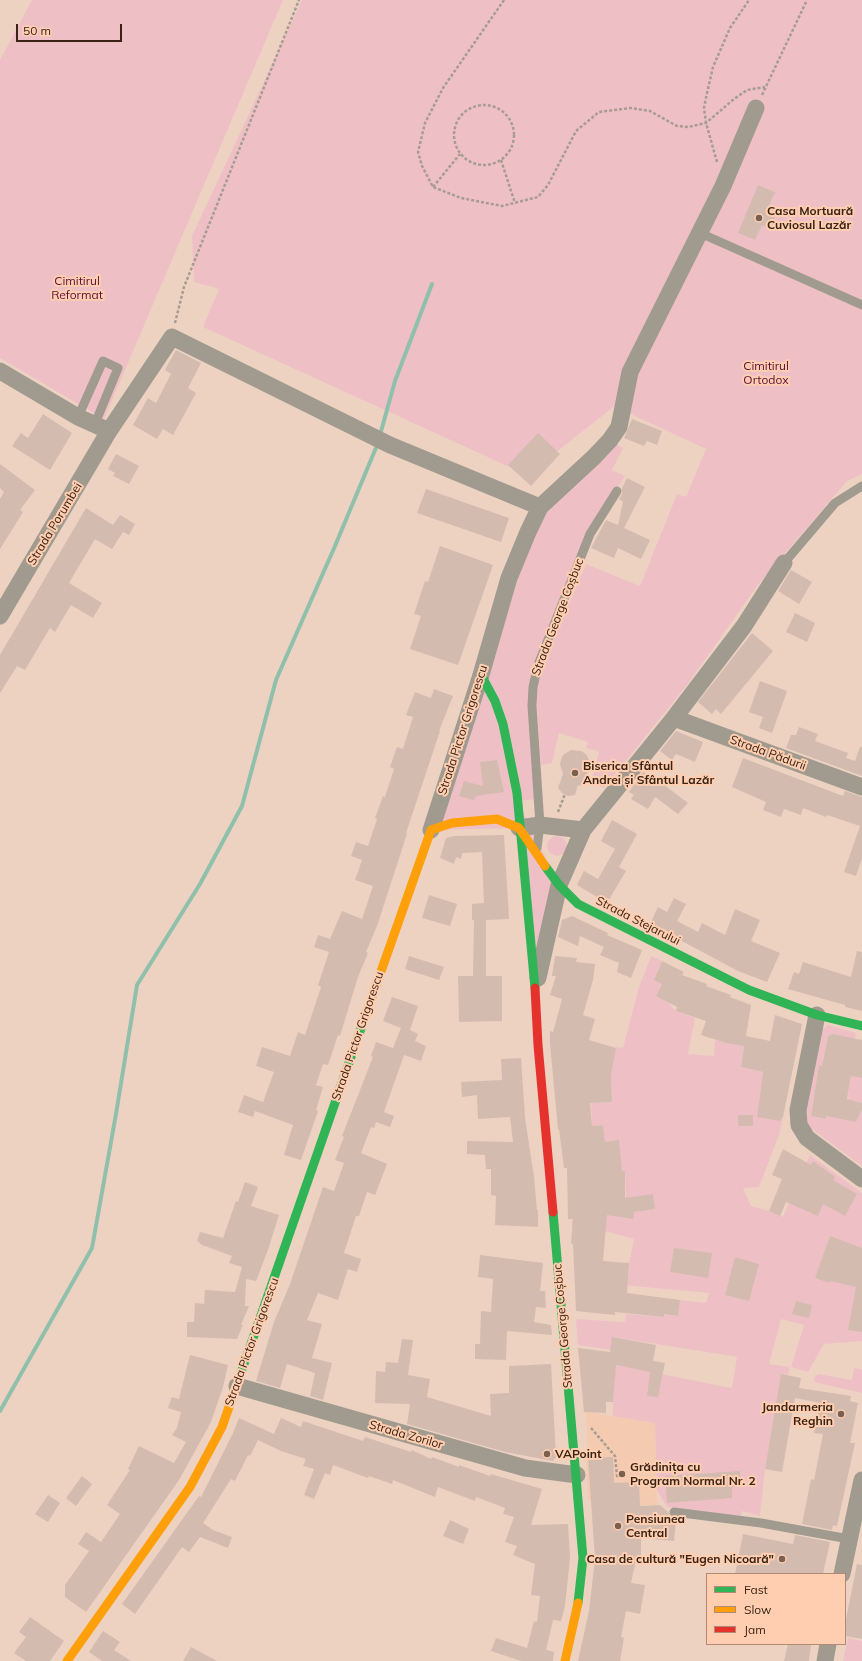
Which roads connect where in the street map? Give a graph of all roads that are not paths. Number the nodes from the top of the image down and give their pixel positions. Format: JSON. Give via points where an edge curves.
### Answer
{"nodes":[{"id":1,"x":756,"y":108,"type":"road end"},
{"id":2,"x":700,"y":233,"type":"junction"},
{"id":3,"x":862,"y":305,"type":"edge"},
{"id":4,"x":0,"y":371,"type":"edge"},
{"id":5,"x":78,"y":417,"type":"junction"},
{"id":6,"x":102,"y":429,"type":"junction"},
{"id":7,"x":862,"y":486,"type":"edge"},
{"id":8,"x":617,"y":490,"type":"dead end"},
{"id":9,"x":540,"y":507,"type":"junction"},
{"id":10,"x":784,"y":563,"type":"joint"},
{"id":11,"x":0,"y":616,"type":"edge"},
{"id":12,"x":481,"y":675,"type":"junction"},
{"id":13,"x":674,"y":718,"type":"junction"},
{"id":14,"x":862,"y":787,"type":"edge"},
{"id":15,"x":540,"y":825,"type":"junction"},
{"id":16,"x":519,"y":828,"type":"junction"},
{"id":17,"x":431,"y":830,"type":"junction"},
{"id":18,"x":583,"y":830,"type":"junction"},
{"id":19,"x":537,"y":852,"type":"junction"},
{"id":20,"x":559,"y":885,"type":"junction"},
{"id":21,"x":535,"y":990,"type":"junction"},
{"id":22,"x":817,"y":1015,"type":"junction"},
{"id":23,"x":862,"y":1026,"type":"edge"},
{"id":24,"x":862,"y":1179,"type":"edge"},
{"id":25,"x":237,"y":1386,"type":"junction"},
{"id":26,"x":577,"y":1475,"type":"junction"},
{"id":27,"x":862,"y":1480,"type":"edge"},
{"id":28,"x":674,"y":1512,"type":"dead end"},
{"id":29,"x":855,"y":1540,"type":"edge"},
{"id":30,"x":842,"y":1573,"type":"edge"},
{"id":31,"x":828,"y":1645,"type":"edge"},
{"id":32,"x":68,"y":1661,"type":"edge"},
{"id":33,"x":565,"y":1661,"type":"edge"},
{"id":34,"x":825,"y":1661,"type":"edge"}],
"edges":[{"from":1,"to":2,"type":"street","name":"Strada Pictor Grigorescu"},
{"from":2,"to":3,"type":"lane"},
{"from":2,"to":9,"type":"street","name":"Strada Pictor Grigorescu","via":[[630,372],[619,427],[610,440]]},
{"from":4,"to":5,"type":"street"},
{"from":5,"to":6,"type":"street"},
{"from":5,"to":6,"type":"lane","name":"Strada Porumbei","via":[[103,361],[118,368]]},
{"from":6,"to":9,"type":"street","name":"Strada Porumbei","via":[[172,337],[390,445]]},
{"from":6,"to":11,"type":"street","name":"Strada Porumbei"},
{"from":7,"to":10,"type":"lane","via":[[835,504]]},
{"from":8,"to":15,"type":"lane","name":"Strada George Coșbuc","via":[[590,534],[538,665],[532,706]]},
{"from":9,"to":12,"type":"street","name":"Strada Pictor Grigorescu","via":[[509,578]]},
{"from":10,"to":13,"type":"street","name":"Strada George Coșbuc","via":[[744,626]]},
{"from":12,"to":16,"type":"street","name":"Strada George Coșbuc","via":[[495,701],[503,724],[516,793]]},
{"from":12,"to":17,"type":"street","name":"Strada Pictor Grigorescu"},
{"from":13,"to":14,"type":"street","name":"Strada Pădurii"},
{"from":13,"to":18,"type":"street","name":"Strada George Coșbuc"},
{"from":15,"to":16,"type":"street"},
{"from":15,"to":18,"type":"street"},
{"from":15,"to":19,"type":"lane","name":"Strada George Coșbuc"},
{"from":16,"to":17,"type":"street","name":"Strada Stejarului","via":[[498,819],[452,823]]},
{"from":16,"to":19,"type":"street","name":"Strada Stejarului"},
{"from":16,"to":21,"type":"street","name":"Strada George Coșbuc"},
{"from":17,"to":25,"type":"street","name":"Strada Pictor Grigorescu"},
{"from":18,"to":20,"type":"street","name":"Strada George Coșbuc"},
{"from":19,"to":20,"type":"street","name":"Strada Stejarului"},
{"from":20,"to":21,"type":"street","name":"Strada George Coșbuc"},
{"from":20,"to":22,"type":"street","name":"Strada Stejarului","via":[[578,904],[635,934],[750,990]]},
{"from":21,"to":26,"type":"street","name":"Strada George Coșbuc"},
{"from":22,"to":23,"type":"street","name":"Strada Stejarului"},
{"from":22,"to":24,"type":"street","via":[[798,1110],[799,1125],[807,1138]]},
{"from":25,"to":26,"type":"street","name":"Strada Zorilor","via":[[524,1468]]},
{"from":25,"to":32,"type":"street","name":"Strada Pictor Grigorescu","via":[[222,1426],[190,1486]]},
{"from":26,"to":33,"type":"street","name":"Strada George Coșbuc","via":[[583,1558],[577,1608]]},
{"from":27,"to":29,"type":"street"},
{"from":28,"to":29,"type":"lane","via":[[761,1523]]},
{"from":29,"to":30,"type":"street"},
{"from":31,"to":34,"type":"street"}]}
